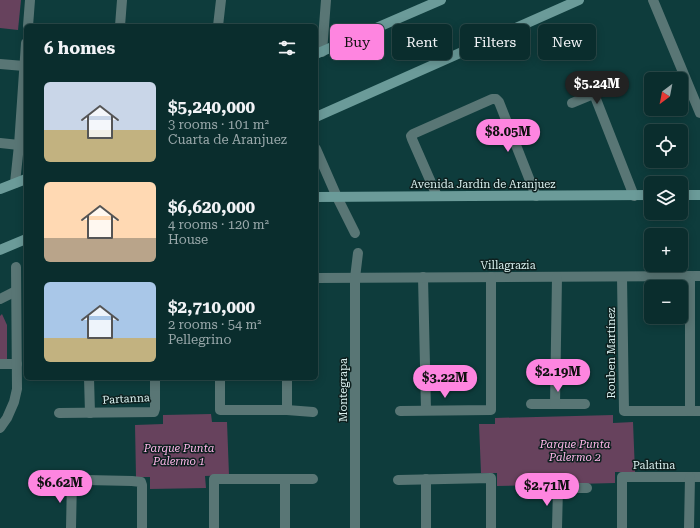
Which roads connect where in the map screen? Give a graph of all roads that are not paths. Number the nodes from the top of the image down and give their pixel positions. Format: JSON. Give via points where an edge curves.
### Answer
{"nodes":[{"id":1,"x":30,"y":0,"type":"edge"},
{"id":2,"x":122,"y":0,"type":"edge"},
{"id":3,"x":221,"y":0,"type":"edge"},
{"id":4,"x":326,"y":0,"type":"edge"},
{"id":5,"x":441,"y":0,"type":"edge"},
{"id":6,"x":579,"y":0,"type":"edge"},
{"id":7,"x":653,"y":0,"type":"edge"},
{"id":8,"x":28,"y":24,"type":"edge"},
{"id":9,"x":120,"y":24,"type":"edge"},
{"id":10,"x":218,"y":24,"type":"edge"},
{"id":11,"x":319,"y":53,"type":"edge"},
{"id":12,"x":0,"y":64,"type":"edge"},
{"id":13,"x":24,"y":66,"type":"joint"},
{"id":14,"x":613,"y":86,"type":"dead end"},
{"id":15,"x":594,"y":94,"type":"junction"},
{"id":16,"x":572,"y":103,"type":"dead end"},
{"id":17,"x":700,"y":113,"type":"edge"},
{"id":18,"x":318,"y":116,"type":"edge"},
{"id":19,"x":0,"y":143,"type":"edge"},
{"id":20,"x":19,"y":145,"type":"junction"},
{"id":21,"x":318,"y":154,"type":"edge"},
{"id":22,"x":24,"y":180,"type":"edge"},
{"id":23,"x":15,"y":183,"type":"junction"},
{"id":24,"x":0,"y":190,"type":"edge"},
{"id":25,"x":644,"y":195,"type":"edge"},
{"id":26,"x":688,"y":195,"type":"edge"},
{"id":27,"x":700,"y":195,"type":"edge"},
{"id":28,"x":318,"y":196,"type":"edge"},
{"id":29,"x":437,"y":196,"type":"junction"},
{"id":30,"x":536,"y":196,"type":"junction"},
{"id":31,"x":634,"y":196,"type":"junction"},
{"id":32,"x":337,"y":197,"type":"junction"},
{"id":33,"x":355,"y":233,"type":"dead end"},
{"id":34,"x":24,"y":240,"type":"edge"},
{"id":35,"x":0,"y":250,"type":"edge"},
{"id":36,"x":358,"y":253,"type":"dead end"},
{"id":37,"x":16,"y":268,"type":"dead end"},
{"id":38,"x":695,"y":276,"type":"edge"},
{"id":39,"x":423,"y":277,"type":"junction"},
{"id":40,"x":491,"y":277,"type":"junction"},
{"id":41,"x":557,"y":277,"type":"junction"},
{"id":42,"x":622,"y":277,"type":"junction"},
{"id":43,"x":318,"y":278,"type":"edge"},
{"id":44,"x":355,"y":278,"type":"junction"},
{"id":45,"x":21,"y":280,"type":"edge"},
{"id":46,"x":16,"y":291,"type":"junction"},
{"id":47,"x":0,"y":299,"type":"edge"},
{"id":48,"x":0,"y":364,"type":"edge"},
{"id":49,"x":17,"y":364,"type":"junction"},
{"id":50,"x":89,"y":380,"type":"edge"},
{"id":51,"x":155,"y":380,"type":"edge"},
{"id":52,"x":220,"y":380,"type":"edge"},
{"id":53,"x":287,"y":380,"type":"edge"},
{"id":54,"x":531,"y":404,"type":"dead end"},
{"id":55,"x":555,"y":404,"type":"junction"},
{"id":56,"x":586,"y":404,"type":"dead end"},
{"id":57,"x":287,"y":410,"type":"junction"},
{"id":58,"x":426,"y":410,"type":"junction"},
{"id":59,"x":400,"y":411,"type":"dead end"},
{"id":60,"x":695,"y":411,"type":"edge"},
{"id":61,"x":313,"y":412,"type":"dead end"},
{"id":62,"x":59,"y":413,"type":"dead end"},
{"id":63,"x":90,"y":413,"type":"junction"},
{"id":64,"x":0,"y":428,"type":"edge"},
{"id":65,"x":695,"y":477,"type":"edge"},
{"id":66,"x":41,"y":479,"type":"dead end"},
{"id":67,"x":72,"y":479,"type":"junction"},
{"id":68,"x":285,"y":479,"type":"junction"},
{"id":69,"x":313,"y":479,"type":"dead end"},
{"id":70,"x":426,"y":479,"type":"junction"},
{"id":71,"x":398,"y":480,"type":"dead end"},
{"id":72,"x":531,"y":488,"type":"dead end"},
{"id":73,"x":558,"y":488,"type":"junction"},
{"id":74,"x":587,"y":488,"type":"dead end"},
{"id":75,"x":71,"y":528,"type":"edge"},
{"id":76,"x":142,"y":528,"type":"edge"},
{"id":77,"x":214,"y":528,"type":"edge"},
{"id":78,"x":285,"y":528,"type":"edge"},
{"id":79,"x":355,"y":528,"type":"edge"},
{"id":80,"x":426,"y":528,"type":"edge"},
{"id":81,"x":491,"y":528,"type":"edge"},
{"id":82,"x":557,"y":528,"type":"edge"},
{"id":83,"x":622,"y":528,"type":"edge"},
{"id":84,"x":689,"y":528,"type":"edge"}],
"edges":[{"from":1,"to":8,"type":"street"},
{"from":2,"to":9,"type":"street"},
{"from":3,"to":10,"type":"street"},
{"from":4,"to":11,"type":"street"},
{"from":5,"to":11,"type":"main road"},
{"from":6,"to":18,"type":"main road"},
{"from":7,"to":17,"type":"street"},
{"from":12,"to":13,"type":"street"},
{"from":13,"to":20,"type":"street"},
{"from":14,"to":15,"type":"street"},
{"from":15,"to":16,"type":"street"},
{"from":15,"to":31,"type":"street"},
{"from":19,"to":20,"type":"street"},
{"from":20,"to":23,"type":"street"},
{"from":21,"to":32,"type":"street"},
{"from":22,"to":23,"type":"main road"},
{"from":23,"to":24,"type":"main road"},
{"from":25,"to":31,"type":"main road","name":"Avenida Jardín de Aranjuez"},
{"from":26,"to":27,"type":"main road"},
{"from":28,"to":32,"type":"main road","name":"Avenida Jardín de Aranjuez"},
{"from":29,"to":30,"type":"main road","name":"Avenida Jardín de Aranjuez"},
{"from":29,"to":30,"type":"street","via":[[411,136],[492,99],[499,102]]},
{"from":29,"to":32,"type":"main road","name":"Avenida Jardín de Aranjuez"},
{"from":30,"to":31,"type":"main road","name":"Avenida Jardín de Aranjuez"},
{"from":32,"to":33,"type":"street"},
{"from":34,"to":35,"type":"main road"},
{"from":36,"to":44,"type":"street","name":"Montegrapa"},
{"from":37,"to":45,"type":"street"},
{"from":38,"to":42,"type":"street","name":"Villagrazia"},
{"from":38,"to":60,"type":"street","name":"Rouben Martínez"},
{"from":39,"to":40,"type":"street","name":"Villagrazia"},
{"from":39,"to":44,"type":"street","name":"Villagrazia"},
{"from":39,"to":58,"type":"street"},
{"from":40,"to":41,"type":"street","name":"Villagrazia"},
{"from":40,"to":58,"type":"street","via":[[491,410]]},
{"from":41,"to":42,"type":"street","name":"Villagrazia"},
{"from":41,"to":55,"type":"street"},
{"from":42,"to":60,"type":"street","name":"Rouben Martínez","via":[[624,411]]},
{"from":43,"to":44,"type":"street","name":"Villagrazia"},
{"from":44,"to":79,"type":"street","name":"Montegrapa"},
{"from":45,"to":46,"type":"street"},
{"from":46,"to":47,"type":"street"},
{"from":46,"to":49,"type":"street"},
{"from":48,"to":49,"type":"street"},
{"from":49,"to":64,"type":"street","via":[[14,402]]},
{"from":50,"to":63,"type":"street","name":"Partanna"},
{"from":51,"to":63,"type":"street","name":"Partanna","via":[[154,412]]},
{"from":52,"to":57,"type":"street","via":[[220,410]]},
{"from":53,"to":57,"type":"street"},
{"from":54,"to":55,"type":"street"},
{"from":55,"to":56,"type":"street"},
{"from":57,"to":61,"type":"street"},
{"from":58,"to":59,"type":"street"},
{"from":62,"to":63,"type":"street","name":"Partanna"},
{"from":65,"to":83,"type":"street","name":"Palatina","via":[[622,477]]},
{"from":65,"to":84,"type":"street","name":"Palatina"},
{"from":66,"to":67,"type":"street"},
{"from":67,"to":75,"type":"street"},
{"from":67,"to":76,"type":"street","via":[[141,482]]},
{"from":68,"to":69,"type":"street"},
{"from":68,"to":77,"type":"street","via":[[214,479]]},
{"from":68,"to":78,"type":"street"},
{"from":70,"to":71,"type":"street"},
{"from":70,"to":80,"type":"street"},
{"from":70,"to":81,"type":"street","via":[[491,478]]},
{"from":72,"to":73,"type":"street"},
{"from":73,"to":74,"type":"street"},
{"from":73,"to":82,"type":"street"}]}
